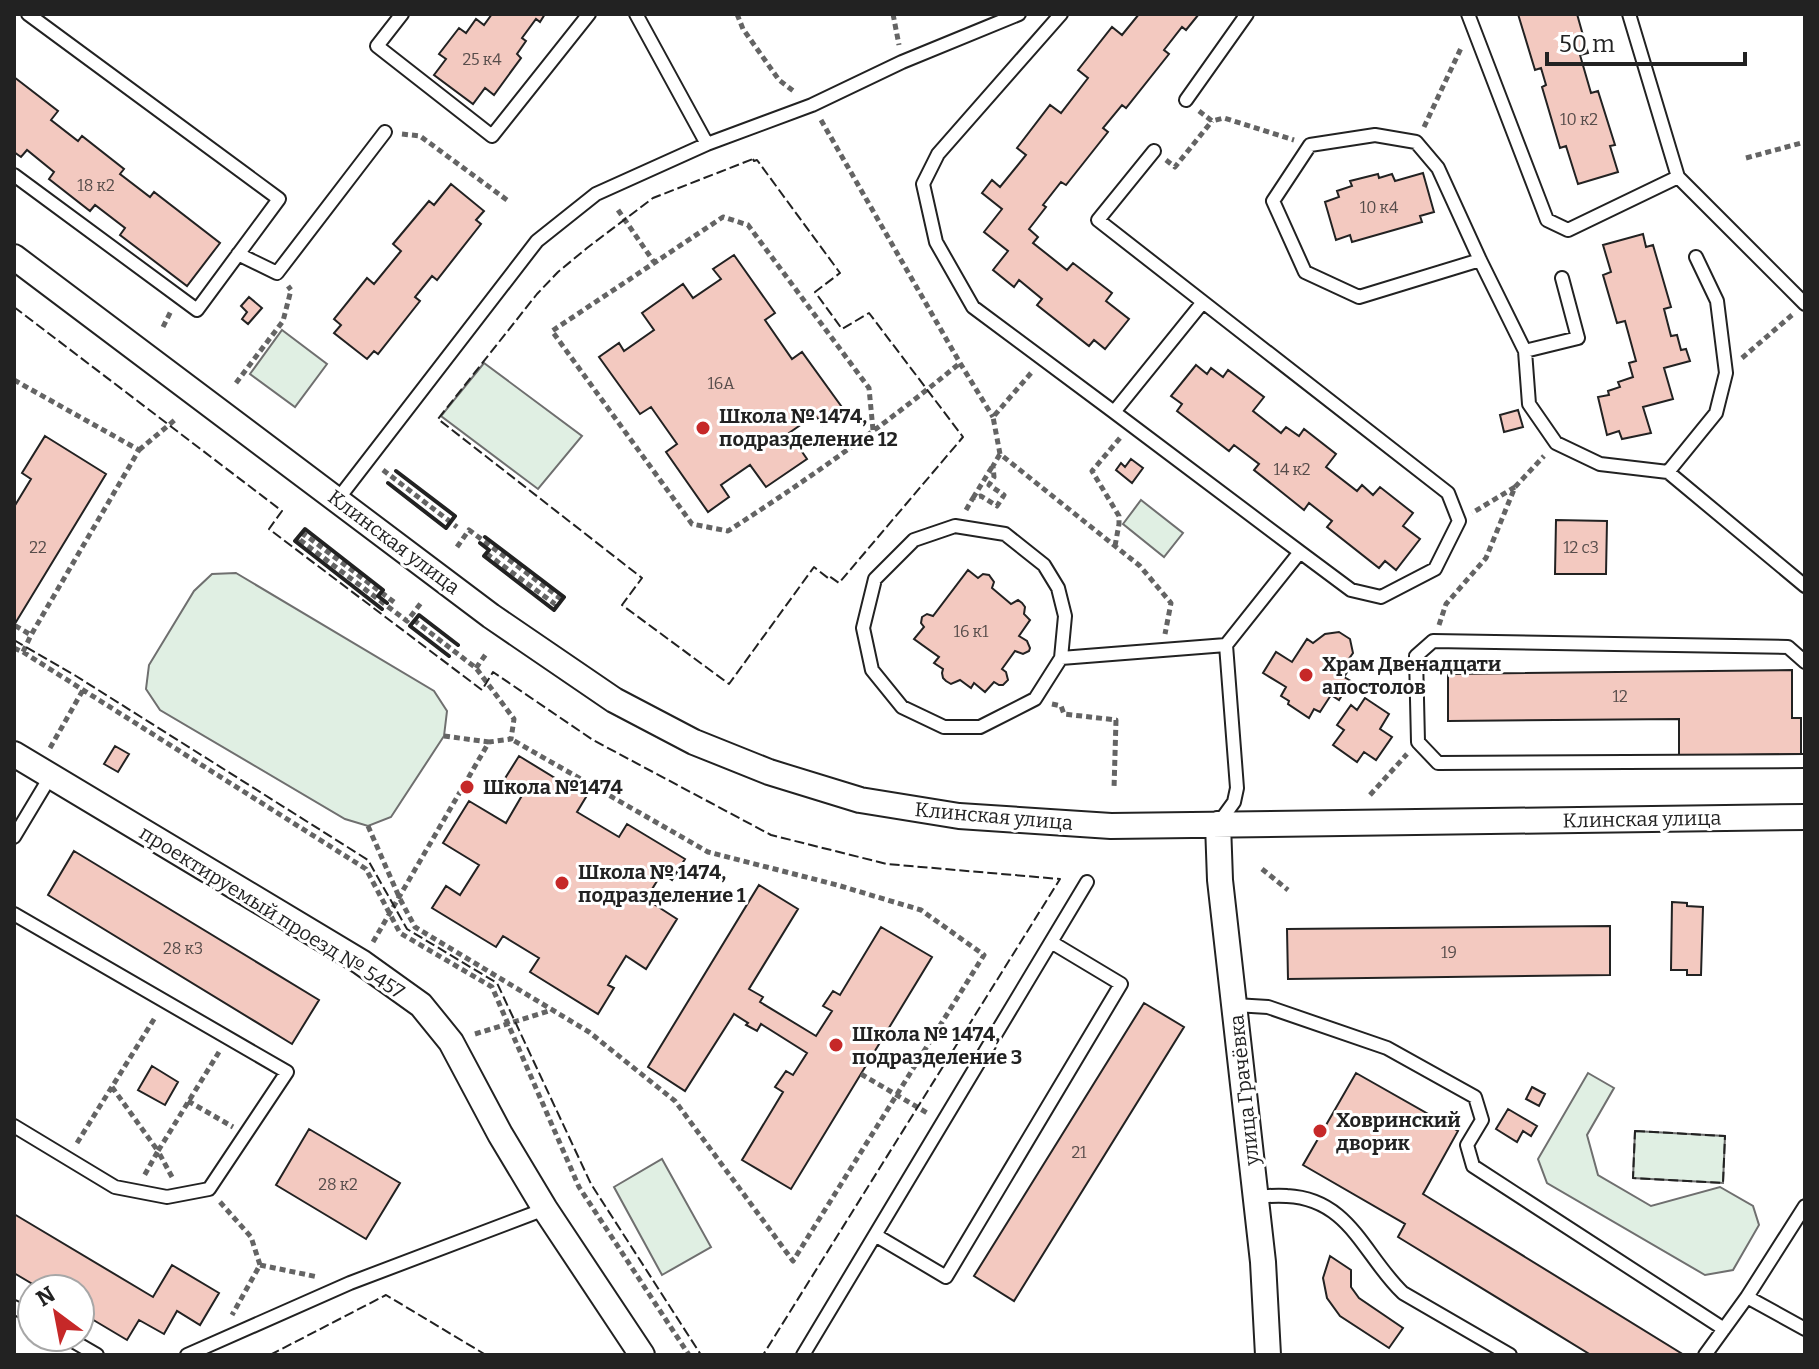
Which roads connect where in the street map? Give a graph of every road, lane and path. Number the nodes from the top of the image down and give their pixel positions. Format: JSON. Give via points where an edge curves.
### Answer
{"nodes":[{"id":1,"x":28,"y":14,"type":"edge"},
{"id":2,"x":402,"y":14,"type":"edge"},
{"id":3,"x":589,"y":14,"type":"edge"},
{"id":4,"x":636,"y":14,"type":"edge"},
{"id":5,"x":737,"y":14,"type":"edge"},
{"id":6,"x":893,"y":14,"type":"edge"},
{"id":7,"x":1019,"y":14,"type":"edge"},
{"id":8,"x":1061,"y":14,"type":"edge"},
{"id":9,"x":1247,"y":14,"type":"edge"},
{"id":10,"x":1629,"y":14,"type":"edge"},
{"id":11,"x":1470,"y":19,"type":"edge"},
{"id":12,"x":902,"y":62,"type":"junction"},
{"id":13,"x":1186,"y":100,"type":"joint"},
{"id":14,"x":812,"y":105,"type":"junction"},
{"id":15,"x":1432,"y":110,"type":"dead end"},
{"id":16,"x":1212,"y":121,"type":"junction"},
{"id":17,"x":385,"y":132,"type":"joint"},
{"id":18,"x":1805,"y":142,"type":"edge"},
{"id":19,"x":707,"y":144,"type":"junction"},
{"id":20,"x":1310,"y":145,"type":"junction"},
{"id":21,"x":1154,"y":151,"type":"joint"},
{"id":22,"x":1746,"y":158,"type":"dead end"},
{"id":23,"x":14,"y":175,"type":"edge"},
{"id":24,"x":1678,"y":177,"type":"junction"},
{"id":25,"x":507,"y":200,"type":"dead end"},
{"id":26,"x":618,"y":210,"type":"dead end"},
{"id":27,"x":238,"y":254,"type":"junction"},
{"id":28,"x":14,"y":257,"type":"edge"},
{"id":29,"x":1696,"y":257,"type":"dead end"},
{"id":30,"x":1480,"y":260,"type":"junction"},
{"id":31,"x":654,"y":262,"type":"junction"},
{"id":32,"x":277,"y":273,"type":"junction"},
{"id":33,"x":1562,"y":278,"type":"dead end"},
{"id":34,"x":1203,"y":302,"type":"junction"},
{"id":35,"x":1805,"y":304,"type":"edge"},
{"id":36,"x":1794,"y":314,"type":"dead end"},
{"id":37,"x":1525,"y":351,"type":"junction"},
{"id":38,"x":1043,"y":359,"type":"junction"},
{"id":39,"x":960,"y":363,"type":"junction"},
{"id":40,"x":1726,"y":373,"type":"junction"},
{"id":41,"x":14,"y":380,"type":"edge"},
{"id":42,"x":236,"y":383,"type":"dead end"},
{"id":43,"x":1114,"y":412,"type":"junction"},
{"id":44,"x":993,"y":417,"type":"junction"},
{"id":45,"x":176,"y":419,"type":"dead end"},
{"id":46,"x":1131,"y":425,"type":"junction"},
{"id":47,"x":873,"y":430,"type":"junction"},
{"id":48,"x":1556,"y":443,"type":"junction"},
{"id":49,"x":139,"y":450,"type":"junction"},
{"id":50,"x":1000,"y":454,"type":"junction"},
{"id":51,"x":993,"y":466,"type":"junction"},
{"id":52,"x":383,"y":470,"type":"dead end"},
{"id":53,"x":1668,"y":472,"type":"junction"},
{"id":54,"x":1515,"y":487,"type":"junction"},
{"id":55,"x":973,"y":498,"type":"junction"},
{"id":56,"x":338,"y":499,"type":"junction"},
{"id":57,"x":1459,"y":521,"type":"junction"},
{"id":58,"x":955,"y":526,"type":"junction"},
{"id":59,"x":457,"y":527,"type":"dead end"},
{"id":60,"x":1115,"y":546,"type":"junction"},
{"id":61,"x":457,"y":547,"type":"dead end"},
{"id":62,"x":1300,"y":552,"type":"junction"},
{"id":63,"x":487,"y":554,"type":"dead end"},
{"id":64,"x":1805,"y":586,"type":"edge"},
{"id":65,"x":394,"y":602,"type":"dead end"},
{"id":66,"x":421,"y":603,"type":"dead end"},
{"id":67,"x":415,"y":621,"type":"dead end"},
{"id":68,"x":14,"y":625,"type":"edge"},
{"id":69,"x":31,"y":635,"type":"junction"},
{"id":70,"x":1433,"y":641,"type":"junction"},
{"id":71,"x":1226,"y":645,"type":"junction"},
{"id":72,"x":14,"y":648,"type":"edge"},
{"id":73,"x":1162,"y":650,"type":"junction"},
{"id":74,"x":486,"y":654,"type":"dead end"},
{"id":75,"x":1061,"y":658,"type":"junction"},
{"id":76,"x":1805,"y":662,"type":"edge"},
{"id":77,"x":476,"y":668,"type":"junction"},
{"id":78,"x":83,"y":690,"type":"dead end"},
{"id":79,"x":1061,"y":706,"type":"dead end"},
{"id":80,"x":444,"y":736,"type":"dead end"},
{"id":81,"x":511,"y":739,"type":"junction"},
{"id":82,"x":489,"y":742,"type":"junction"},
{"id":83,"x":1418,"y":742,"type":"junction"},
{"id":84,"x":14,"y":754,"type":"edge"},
{"id":85,"x":1805,"y":761,"type":"edge"},
{"id":86,"x":45,"y":773,"type":"junction"},
{"id":87,"x":1114,"y":789,"type":"dead end"},
{"id":88,"x":1370,"y":795,"type":"dead end"},
{"id":89,"x":1805,"y":817,"type":"edge"},
{"id":90,"x":1218,"y":824,"type":"junction"},
{"id":91,"x":368,"y":826,"type":"dead end"},
{"id":92,"x":14,"y":837,"type":"edge"},
{"id":93,"x":1262,"y":869,"type":"dead end"},
{"id":94,"x":1087,"y":882,"type":"dead end"},
{"id":95,"x":1288,"y":890,"type":"dead end"},
{"id":96,"x":400,"y":899,"type":"junction"},
{"id":97,"x":14,"y":914,"type":"edge"},
{"id":98,"x":390,"y":915,"type":"dead end"},
{"id":99,"x":1051,"y":942,"type":"junction"},
{"id":100,"x":166,"y":1002,"type":"junction"},
{"id":101,"x":1235,"y":1005,"type":"junction"},
{"id":102,"x":552,"y":1010,"type":"junction"},
{"id":103,"x":227,"y":1037,"type":"junction"},
{"id":104,"x":451,"y":1042,"type":"junction"},
{"id":105,"x":861,"y":1074,"type":"dead end"},
{"id":106,"x":112,"y":1087,"type":"junction"},
{"id":107,"x":897,"y":1095,"type":"junction"},
{"id":108,"x":188,"y":1101,"type":"junction"},
{"id":109,"x":942,"y":1123,"type":"junction"},
{"id":110,"x":14,"y":1126,"type":"edge"},
{"id":111,"x":245,"y":1134,"type":"junction"},
{"id":112,"x":158,"y":1151,"type":"junction"},
{"id":113,"x":68,"y":1158,"type":"junction"},
{"id":114,"x":209,"y":1189,"type":"junction"},
{"id":115,"x":136,"y":1191,"type":"junction"},
{"id":116,"x":181,"y":1194,"type":"junction"},
{"id":117,"x":1256,"y":1197,"type":"junction"},
{"id":118,"x":1805,"y":1206,"type":"edge"},
{"id":119,"x":545,"y":1209,"type":"junction"},
{"id":120,"x":875,"y":1235,"type":"junction"},
{"id":121,"x":260,"y":1265,"type":"junction"},
{"id":122,"x":350,"y":1283,"type":"junction"},
{"id":123,"x":1747,"y":1297,"type":"junction"},
{"id":124,"x":1724,"y":1329,"type":"junction"},
{"id":125,"x":1805,"y":1329,"type":"edge"},
{"id":126,"x":216,"y":1342,"type":"junction"},
{"id":127,"x":187,"y":1355,"type":"edge"},
{"id":128,"x":642,"y":1355,"type":"edge"},
{"id":129,"x":803,"y":1355,"type":"edge"},
{"id":130,"x":1268,"y":1355,"type":"edge"},
{"id":131,"x":1510,"y":1355,"type":"edge"},
{"id":132,"x":1705,"y":1355,"type":"edge"}],
"edges":[{"from":1,"to":27,"type":"lane","via":[[279,199]]},
{"from":2,"to":3,"type":"lane","via":[[377,46],[492,136]]},
{"from":4,"to":19,"type":"lane"},
{"from":5,"to":14,"type":"path","via":[[779,80]]},
{"from":6,"to":12,"type":"path"},
{"from":7,"to":12,"type":"lane"},
{"from":8,"to":38,"type":"lane","via":[[938,154],[923,184],[936,242],[973,307]]},
{"from":9,"to":13,"type":"lane"},
{"from":10,"to":24,"type":"lane"},
{"from":11,"to":15,"type":"path"},
{"from":11,"to":24,"type":"lane","via":[[1547,220],[1568,230]]},
{"from":12,"to":14,"type":"lane"},
{"from":13,"to":16,"type":"path"},
{"from":14,"to":19,"type":"lane"},
{"from":14,"to":39,"type":"path"},
{"from":16,"to":20,"type":"path","via":[[1224,118]]},
{"from":16,"to":21,"type":"path","via":[[1175,167]]},
{"from":17,"to":25,"type":"path","via":[[420,136]]},
{"from":17,"to":32,"type":"lane"},
{"from":18,"to":22,"type":"path"},
{"from":19,"to":56,"type":"lane","via":[[596,194],[537,241]]},
{"from":20,"to":30,"type":"lane","via":[[1375,135],[1416,142],[1438,168]]},
{"from":20,"to":30,"type":"lane","via":[[1273,201],[1305,272],[1359,297]]},
{"from":21,"to":34,"type":"lane","via":[[1098,220]]},
{"from":23,"to":27,"type":"lane","via":[[197,310]]},
{"from":24,"to":35,"type":"lane"},
{"from":26,"to":31,"type":"path"},
{"from":27,"to":32,"type":"lane"},
{"from":28,"to":56,"type":"street","name":"Клинская улица"},
{"from":29,"to":40,"type":"lane","via":[[1717,301]]},
{"from":30,"to":37,"type":"lane"},
{"from":31,"to":47,"type":"path","via":[[723,217],[748,225],[869,388]]},
{"from":31,"to":47,"type":"path","via":[[552,331],[692,524],[728,531]]},
{"from":32,"to":42,"type":"path","via":[[291,290],[283,321]]},
{"from":33,"to":37,"type":"lane","via":[[1578,338]]},
{"from":34,"to":43,"type":"lane"},
{"from":34,"to":57,"type":"lane","via":[[1448,493]]},
{"from":36,"to":40,"type":"path"},
{"from":37,"to":48,"type":"lane","via":[[1529,404]]},
{"from":38,"to":43,"type":"lane"},
{"from":38,"to":44,"type":"path"},
{"from":39,"to":44,"type":"path"},
{"from":39,"to":47,"type":"path"},
{"from":40,"to":53,"type":"lane","via":[[1716,413]]},
{"from":41,"to":49,"type":"path"},
{"from":43,"to":46,"type":"lane"},
{"from":44,"to":50,"type":"path"},
{"from":45,"to":49,"type":"path"},
{"from":46,"to":60,"type":"path","via":[[1092,471],[1119,516]]},
{"from":46,"to":62,"type":"lane"},
{"from":48,"to":53,"type":"lane","via":[[1600,464]]},
{"from":48,"to":54,"type":"path"},
{"from":49,"to":69,"type":"path"},
{"from":50,"to":51,"type":"path"},
{"from":50,"to":60,"type":"path"},
{"from":51,"to":55,"type":"path"},
{"from":51,"to":55,"type":"path","via":[[989,485],[1004,495],[997,506],[981,496]]},
{"from":52,"to":59,"type":"path"},
{"from":53,"to":64,"type":"lane"},
{"from":54,"to":57,"type":"path"},
{"from":54,"to":70,"type":"path","via":[[1486,558],[1446,604]]},
{"from":55,"to":58,"type":"path"},
{"from":56,"to":90,"type":"street","name":"Клинская улица","via":[[491,616],[614,700],[694,742],[769,772],[860,800],[959,816],[1111,826]]},
{"from":57,"to":62,"type":"lane","via":[[1435,569],[1381,597],[1351,590]]},
{"from":58,"to":75,"type":"lane","via":[[1005,534],[1044,565],[1058,588],[1065,616]]},
{"from":58,"to":75,"type":"lane","via":[[914,540],[875,579],[863,628],[872,670],[882,683],[902,707],[944,727],[980,727],[1035,699]]},
{"from":60,"to":73,"type":"path","via":[[1171,603]]},
{"from":61,"to":63,"type":"path","via":[[469,530],[559,597],[555,604]]},
{"from":62,"to":71,"type":"lane"},
{"from":65,"to":66,"type":"path","via":[[304,534],[300,540],[407,621]]},
{"from":67,"to":77,"type":"path"},
{"from":68,"to":69,"type":"path"},
{"from":69,"to":72,"type":"path","via":[[23,652]]},
{"from":70,"to":76,"type":"lane","via":[[1788,647]]},
{"from":70,"to":83,"type":"lane","via":[[1416,656]]},
{"from":71,"to":73,"type":"lane"},
{"from":71,"to":90,"type":"lane","via":[[1237,788]]},
{"from":73,"to":75,"type":"lane"},
{"from":74,"to":77,"type":"path"},
{"from":77,"to":81,"type":"path","via":[[514,719]]},
{"from":78,"to":86,"type":"path"},
{"from":79,"to":87,"type":"path","via":[[1064,714],[1116,720]]},
{"from":80,"to":82,"type":"path"},
{"from":81,"to":82,"type":"path"},
{"from":81,"to":107,"type":"path","via":[[708,852],[921,910],[984,955]]},
{"from":82,"to":96,"type":"path"},
{"from":83,"to":85,"type":"lane","via":[[1438,763]]},
{"from":83,"to":88,"type":"path"},
{"from":84,"to":86,"type":"street","name":"проектируемый проезд № 5457"},
{"from":86,"to":92,"type":"lane"},
{"from":86,"to":104,"type":"street","name":"проектируемый проезд № 5457","via":[[361,962],[421,1005]]},
{"from":89,"to":90,"type":"street","name":"Клинская улица"},
{"from":90,"to":101,"type":"street","name":"улица Грачёвка"},
{"from":91,"to":96,"type":"path"},
{"from":93,"to":95,"type":"path"},
{"from":94,"to":99,"type":"lane"},
{"from":96,"to":98,"type":"path"},
{"from":96,"to":102,"type":"path","via":[[415,927]]},
{"from":97,"to":100,"type":"lane"},
{"from":99,"to":109,"type":"lane"},
{"from":99,"to":120,"type":"lane","via":[[1121,984],[946,1277]]},
{"from":100,"to":103,"type":"lane"},
{"from":100,"to":106,"type":"path"},
{"from":101,"to":117,"type":"street","name":"улица Грачёвка"},
{"from":101,"to":124,"type":"lane","via":[[1268,1007],[1387,1048],[1475,1097],[1482,1120],[1467,1145],[1473,1166]]},
{"from":102,"to":104,"type":"path"},
{"from":102,"to":107,"type":"path","via":[[589,1032],[675,1101],[793,1261]]},
{"from":103,"to":108,"type":"path"},
{"from":103,"to":111,"type":"lane","via":[[287,1072]]},
{"from":104,"to":119,"type":"street","name":"проектируемый проезд № 5457"},
{"from":105,"to":107,"type":"path"},
{"from":106,"to":112,"type":"path"},
{"from":106,"to":113,"type":"path"},
{"from":107,"to":109,"type":"path"},
{"from":108,"to":111,"type":"path"},
{"from":108,"to":112,"type":"path"},
{"from":109,"to":120,"type":"lane"},
{"from":110,"to":113,"type":"lane"},
{"from":111,"to":114,"type":"lane"},
{"from":112,"to":115,"type":"path"},
{"from":112,"to":116,"type":"path"},
{"from":113,"to":115,"type":"lane","via":[[115,1187]]},
{"from":114,"to":116,"type":"lane"},
{"from":114,"to":121,"type":"path","via":[[251,1237]]},
{"from":115,"to":116,"type":"lane"},
{"from":117,"to":130,"type":"street","name":"улица Грачёвка"},
{"from":117,"to":131,"type":"lane","via":[[1289,1196],[1332,1210],[1403,1293]]},
{"from":118,"to":123,"type":"lane"},
{"from":119,"to":122,"type":"lane"},
{"from":119,"to":128,"type":"street","name":"проектируемый проезд № 5457"},
{"from":120,"to":129,"type":"lane"},
{"from":121,"to":122,"type":"path"},
{"from":121,"to":126,"type":"path"},
{"from":122,"to":126,"type":"lane"},
{"from":123,"to":124,"type":"lane"},
{"from":123,"to":125,"type":"lane"},
{"from":124,"to":132,"type":"lane"},
{"from":126,"to":127,"type":"lane"}]}
